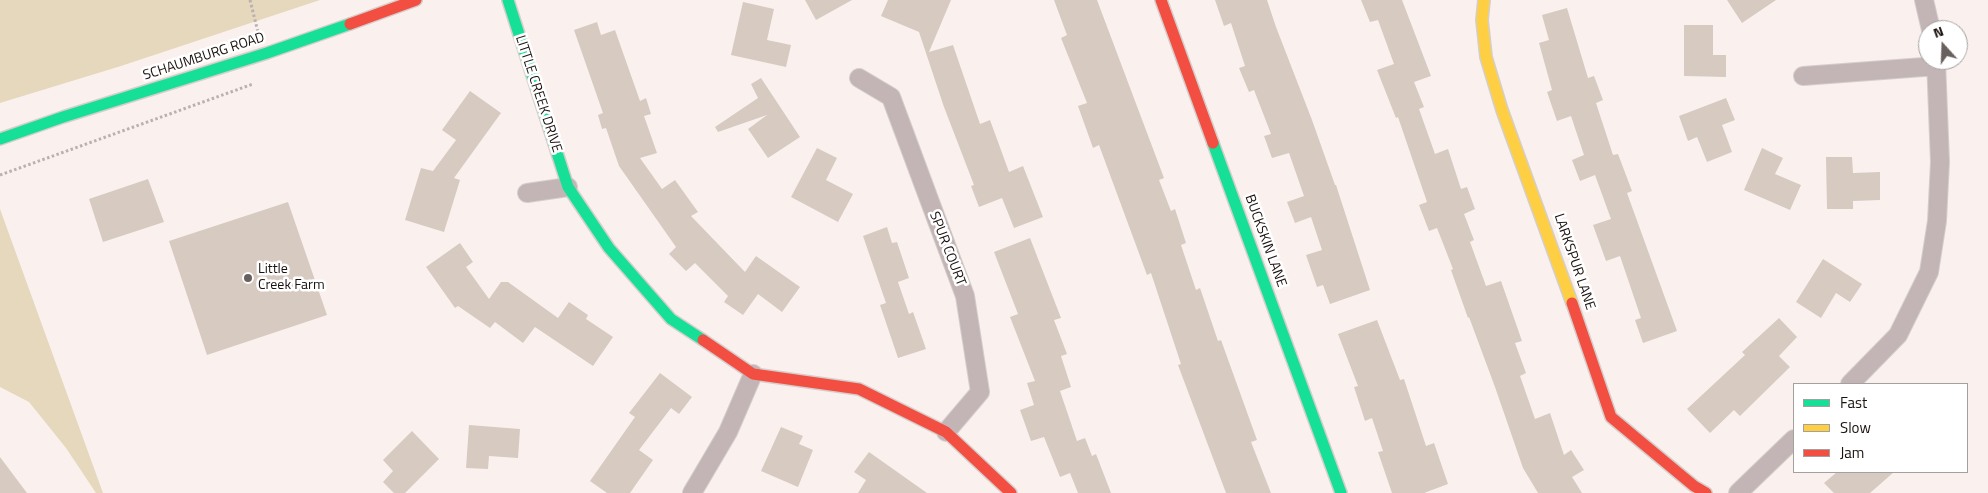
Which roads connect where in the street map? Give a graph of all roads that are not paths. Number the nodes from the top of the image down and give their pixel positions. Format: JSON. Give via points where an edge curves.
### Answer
{"nodes":[{"id":1,"x":416,"y":0,"type":"edge"},
{"id":2,"x":508,"y":0,"type":"edge"},
{"id":3,"x":1161,"y":0,"type":"edge"},
{"id":4,"x":1484,"y":0,"type":"edge"},
{"id":5,"x":1924,"y":0,"type":"edge"},
{"id":6,"x":1929,"y":20,"type":"edge"},
{"id":7,"x":1918,"y":65,"type":"edge"},
{"id":8,"x":1936,"y":70,"type":"edge"},
{"id":9,"x":1803,"y":76,"type":"dead end"},
{"id":10,"x":859,"y":78,"type":"dead end"},
{"id":11,"x":0,"y":139,"type":"edge"},
{"id":12,"x":568,"y":187,"type":"junction"},
{"id":13,"x":527,"y":193,"type":"dead end"},
{"id":14,"x":754,"y":374,"type":"junction"},
{"id":15,"x":1851,"y":383,"type":"edge"},
{"id":16,"x":946,"y":432,"type":"junction"},
{"id":17,"x":1793,"y":440,"type":"edge"},
{"id":18,"x":692,"y":493,"type":"edge"},
{"id":19,"x":1011,"y":493,"type":"edge"},
{"id":20,"x":1341,"y":493,"type":"edge"},
{"id":21,"x":1706,"y":493,"type":"edge"},
{"id":22,"x":1738,"y":493,"type":"edge"}],
"edges":[{"from":1,"to":11,"type":"street","name":"SCHAUMBURG ROAD","via":[[267,53]]},
{"from":2,"to":12,"type":"street","name":"LITTLE CREEK DRIVE"},
{"from":3,"to":20,"type":"street","name":"BUCKSKIN LANE"},
{"from":4,"to":21,"type":"street","name":"LARKSPUR LANE","via":[[1482,20],[1486,57],[1502,110],[1611,417]]},
{"from":5,"to":6,"type":"street"},
{"from":7,"to":9,"type":"street"},
{"from":8,"to":15,"type":"street","via":[[1940,162],[1937,221],[1929,272],[1898,335]]},
{"from":10,"to":16,"type":"street","name":"SPUR COURT","via":[[891,97],[965,296],[980,392]]},
{"from":12,"to":13,"type":"street"},
{"from":12,"to":14,"type":"street","name":"LITTLE CREEK DRIVE","via":[[609,248],[671,319]]},
{"from":14,"to":16,"type":"street","name":"LITTLE CREEK DRIVE","via":[[859,389]]},
{"from":14,"to":18,"type":"street","via":[[728,432]]},
{"from":16,"to":19,"type":"street","name":"LITTLE CREEK DRIVE"},
{"from":17,"to":22,"type":"street"}]}
